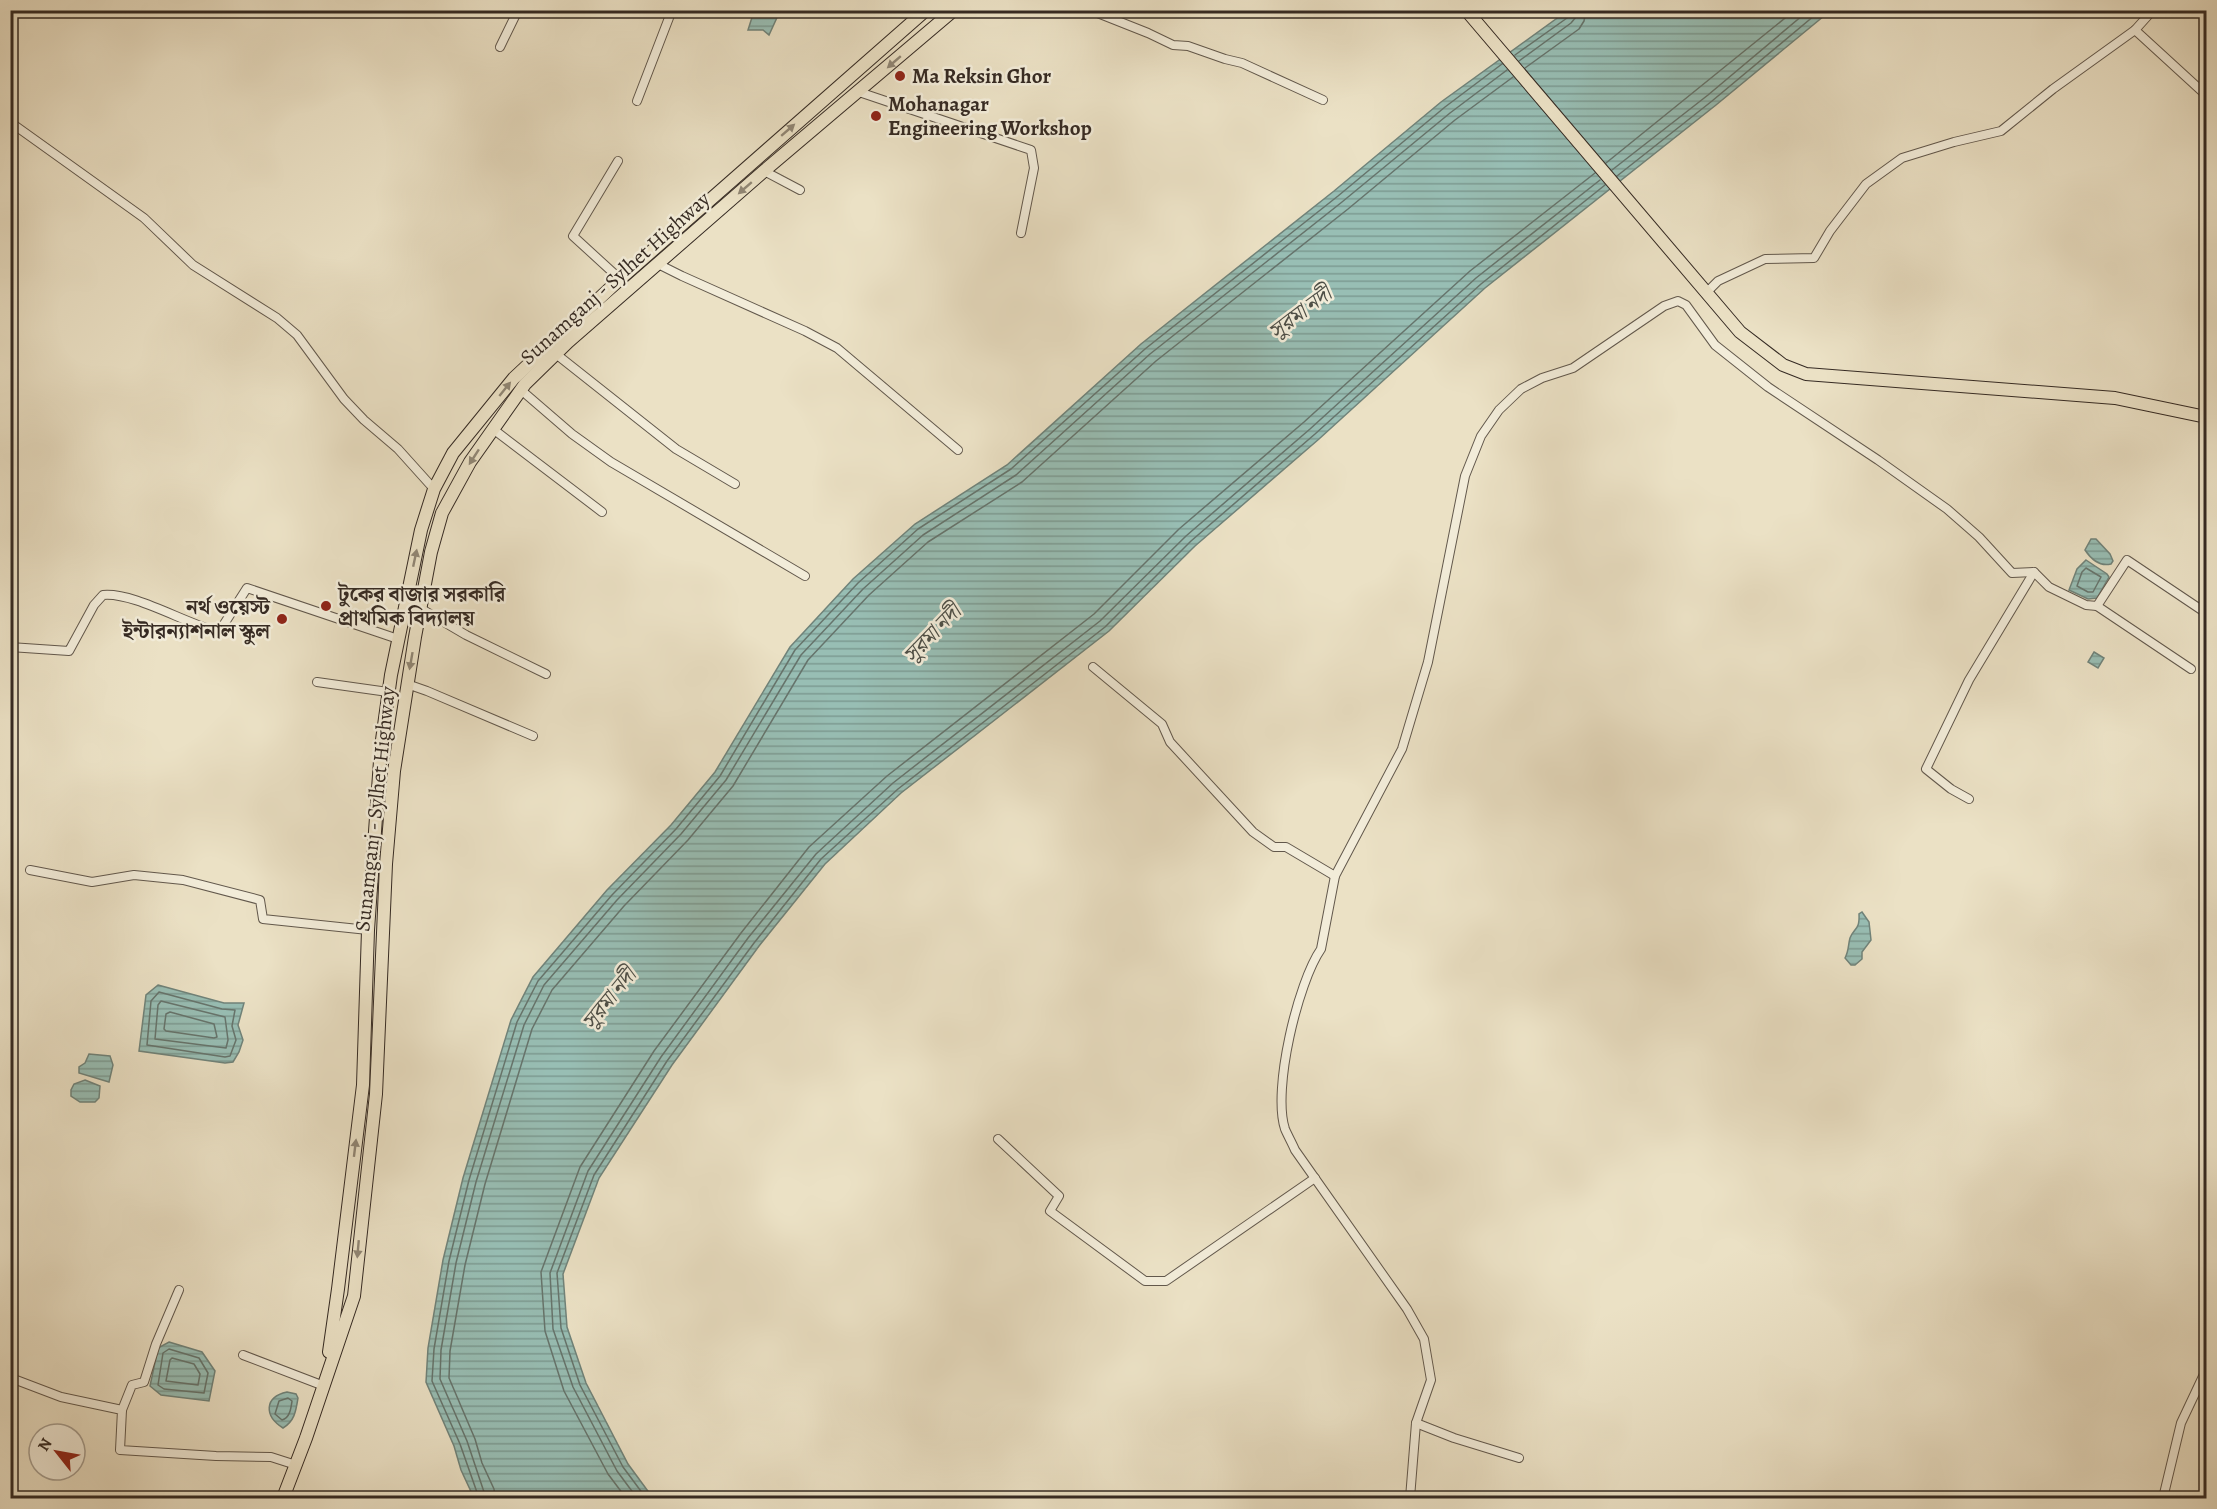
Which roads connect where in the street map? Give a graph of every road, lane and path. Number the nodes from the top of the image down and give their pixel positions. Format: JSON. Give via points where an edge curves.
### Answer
{"nodes":[{"id":1,"x":518,"y":10,"type":"edge"},
{"id":2,"x":672,"y":10,"type":"edge"},
{"id":3,"x":926,"y":10,"type":"edge"},
{"id":4,"x":954,"y":10,"type":"edge"},
{"id":5,"x":1090,"y":10,"type":"edge"},
{"id":6,"x":1466,"y":10,"type":"edge"},
{"id":7,"x":2153,"y":10,"type":"edge"},
{"id":8,"x":906,"y":28,"type":"junction"},
{"id":9,"x":2135,"y":30,"type":"junction"},
{"id":10,"x":917,"y":42,"type":"junction"},
{"id":11,"x":500,"y":47,"type":"dead end"},
{"id":12,"x":859,"y":92,"type":"junction"},
{"id":13,"x":2206,"y":95,"type":"edge"},
{"id":14,"x":1323,"y":100,"type":"dead end"},
{"id":15,"x":637,"y":101,"type":"dead end"},
{"id":16,"x":10,"y":122,"type":"edge"},
{"id":17,"x":618,"y":161,"type":"dead end"},
{"id":18,"x":764,"y":171,"type":"junction"},
{"id":19,"x":800,"y":190,"type":"dead end"},
{"id":20,"x":1021,"y":233,"type":"dead end"},
{"id":21,"x":658,"y":264,"type":"junction"},
{"id":22,"x":620,"y":279,"type":"junction"},
{"id":23,"x":1706,"y":293,"type":"junction"},
{"id":24,"x":556,"y":354,"type":"junction"},
{"id":25,"x":521,"y":390,"type":"junction"},
{"id":26,"x":2206,"y":417,"type":"edge"},
{"id":27,"x":493,"y":429,"type":"junction"},
{"id":28,"x":958,"y":450,"type":"dead end"},
{"id":29,"x":735,"y":484,"type":"dead end"},
{"id":30,"x":434,"y":489,"type":"junction"},
{"id":31,"x":602,"y":512,"type":"dead end"},
{"id":32,"x":2034,"y":572,"type":"junction"},
{"id":33,"x":805,"y":576,"type":"dead end"},
{"id":34,"x":2097,"y":606,"type":"junction"},
{"id":35,"x":420,"y":608,"type":"junction"},
{"id":36,"x":2206,"y":613,"type":"edge"},
{"id":37,"x":398,"y":639,"type":"junction"},
{"id":38,"x":10,"y":647,"type":"edge"},
{"id":39,"x":1094,"y":667,"type":"dead end"},
{"id":40,"x":2191,"y":669,"type":"dead end"},
{"id":41,"x":546,"y":674,"type":"dead end"},
{"id":42,"x":317,"y":682,"type":"dead end"},
{"id":43,"x":407,"y":684,"type":"junction"},
{"id":44,"x":388,"y":692,"type":"junction"},
{"id":45,"x":533,"y":736,"type":"dead end"},
{"id":46,"x":1969,"y":800,"type":"dead end"},
{"id":47,"x":30,"y":870,"type":"dead end"},
{"id":48,"x":1335,"y":876,"type":"junction"},
{"id":49,"x":368,"y":930,"type":"junction"},
{"id":50,"x":998,"y":1139,"type":"dead end"},
{"id":51,"x":1315,"y":1178,"type":"junction"},
{"id":52,"x":179,"y":1290,"type":"dead end"},
{"id":53,"x":243,"y":1355,"type":"dead end"},
{"id":54,"x":2206,"y":1370,"type":"edge"},
{"id":55,"x":10,"y":1380,"type":"edge"},
{"id":56,"x":324,"y":1386,"type":"junction"},
{"id":57,"x":122,"y":1410,"type":"junction"},
{"id":58,"x":1416,"y":1423,"type":"junction"},
{"id":59,"x":1519,"y":1458,"type":"dead end"},
{"id":60,"x":296,"y":1465,"type":"junction"},
{"id":61,"x":283,"y":1498,"type":"edge"},
{"id":62,"x":1410,"y":1498,"type":"edge"},
{"id":63,"x":2163,"y":1498,"type":"edge"}],
"edges":[{"from":1,"to":11,"type":"street"},
{"from":2,"to":15,"type":"street"},
{"from":3,"to":8,"type":"main road","name":"Sunamganj - Sylhet Highway"},
{"from":4,"to":10,"type":"main road","name":"Sunamganj - Sylhet Highway"},
{"from":5,"to":14,"type":"street","via":[[1173,45],[1242,63]]},
{"from":6,"to":23,"type":"main road"},
{"from":7,"to":9,"type":"street"},
{"from":8,"to":10,"type":"main road"},
{"from":22,"to":8,"type":"main road","name":"Sunamganj - Sylhet Highway","one_way":true},
{"from":9,"to":13,"type":"street"},
{"from":9,"to":23,"type":"street","via":[[2001,131],[1902,158],[1866,184],[1814,258],[1765,259],[1718,281]]},
{"from":10,"to":12,"type":"main road","name":"Sunamganj - Sylhet Highway","one_way":true},
{"from":12,"to":18,"type":"main road","name":"Sunamganj - Sylhet Highway"},
{"from":12,"to":20,"type":"street","via":[[1031,150],[1034,168]]},
{"from":16,"to":30,"type":"street","via":[[144,218],[193,265],[297,335],[344,399],[398,448]]},
{"from":17,"to":22,"type":"street","via":[[573,236]]},
{"from":18,"to":19,"type":"street"},
{"from":18,"to":21,"type":"main road","name":"Sunamganj - Sylhet Highway","one_way":true},
{"from":21,"to":24,"type":"main road","name":"Sunamganj - Sylhet Highway"},
{"from":21,"to":28,"type":"street","via":[[837,348]]},
{"from":30,"to":22,"type":"main road","name":"Sunamganj - Sylhet Highway","one_way":true,"via":[[453,453],[514,378]]},
{"from":23,"to":26,"type":"main road","via":[[1761,350],[1806,374],[2115,398]]},
{"from":24,"to":25,"type":"main road","name":"Sunamganj - Sylhet Highway"},
{"from":24,"to":29,"type":"street","via":[[676,449]]},
{"from":25,"to":27,"type":"main road","name":"Sunamganj - Sylhet Highway"},
{"from":25,"to":33,"type":"street","via":[[611,462]]},
{"from":27,"to":31,"type":"street"},
{"from":27,"to":35,"type":"main road","name":"Sunamganj - Sylhet Highway","one_way":true,"via":[[442,513]]},
{"from":37,"to":30,"type":"main road","name":"Sunamganj - Sylhet Highway","one_way":true,"via":[[421,530]]},
{"from":32,"to":34,"type":"street","via":[[2049,587],[2086,605]]},
{"from":32,"to":46,"type":"street","via":[[1969,680],[1926,769]]},
{"from":32,"to":48,"type":"street","via":[[2012,573],[1947,509],[1768,387],[1715,345],[1686,305],[1678,301],[1664,306],[1573,368],[1521,389],[1499,410],[1481,436],[1465,476],[1428,662],[1402,749]]},
{"from":34,"to":36,"type":"street","via":[[2127,560]]},
{"from":34,"to":40,"type":"street"},
{"from":35,"to":41,"type":"street"},
{"from":35,"to":43,"type":"main road","name":"Sunamganj - Sylhet Highway","one_way":true},
{"from":37,"to":38,"type":"street","via":[[247,588],[219,632],[110,594],[103,595],[94,605],[69,651]]},
{"from":37,"to":44,"type":"main road","name":"Sunamganj - Sylhet Highway"},
{"from":39,"to":48,"type":"street","via":[[1162,724],[1170,742],[1253,832],[1274,848],[1286,847]]},
{"from":42,"to":44,"type":"street"},
{"from":43,"to":45,"type":"street"},
{"from":43,"to":56,"type":"main road","name":"Sunamganj - Sylhet Highway","one_way":true,"via":[[394,771],[376,1094],[354,1296]]},
{"from":44,"to":49,"type":"main road","name":"Sunamganj - Sylhet Highway"},
{"from":47,"to":49,"type":"street","via":[[93,882],[134,876],[183,880],[260,900],[263,919]]},
{"from":48,"to":51,"type":"street","via":[[1321,949],[1298,1005],[1286,1055],[1282,1103],[1285,1127],[1295,1150]]},
{"from":56,"to":49,"type":"main road","name":"Sunamganj - Sylhet Highway","one_way":true,"via":[[363,1085]]},
{"from":50,"to":51,"type":"street","via":[[1059,1196],[1050,1211],[1145,1281],[1167,1281]]},
{"from":51,"to":58,"type":"street","via":[[1424,1339],[1431,1380]]},
{"from":52,"to":57,"type":"street","via":[[144,1383],[132,1385]]},
{"from":53,"to":56,"type":"street"},
{"from":54,"to":63,"type":"street","via":[[2181,1423]]},
{"from":55,"to":57,"type":"street"},
{"from":56,"to":60,"type":"main road","name":"Sunamganj - Sylhet Highway"},
{"from":57,"to":60,"type":"street","via":[[120,1450],[271,1457]]},
{"from":58,"to":59,"type":"street"},
{"from":58,"to":62,"type":"street"},
{"from":60,"to":61,"type":"main road","name":"Sunamganj - Sylhet Highway"}]}
